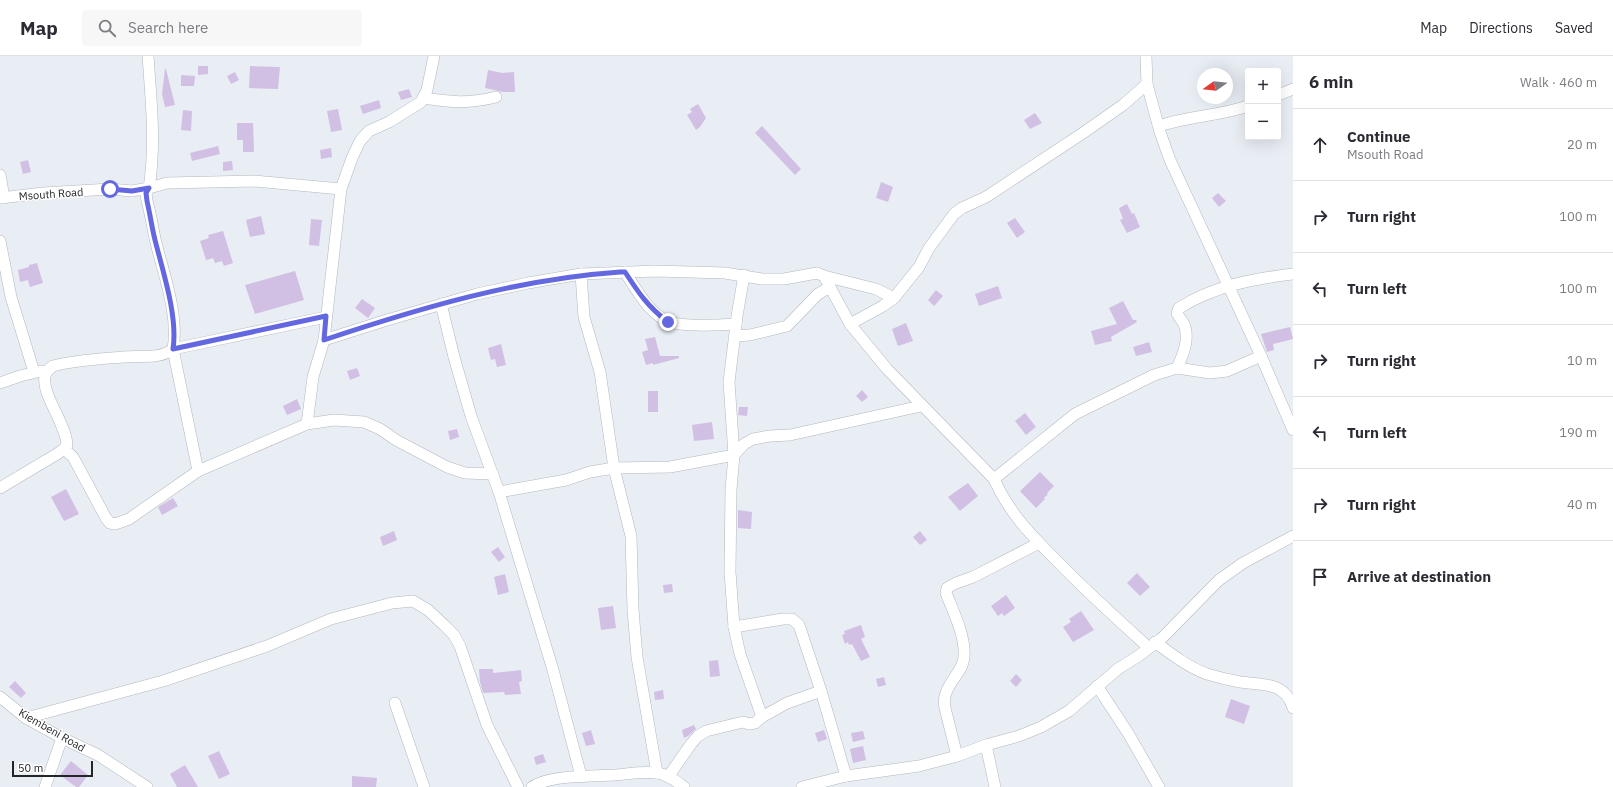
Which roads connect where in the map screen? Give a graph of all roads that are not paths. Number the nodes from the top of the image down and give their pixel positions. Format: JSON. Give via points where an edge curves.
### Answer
{"nodes":[{"id":1,"x":148,"y":56,"type":"edge"},
{"id":2,"x":434,"y":56,"type":"edge"},
{"id":3,"x":1146,"y":56,"type":"edge"},
{"id":4,"x":1147,"y":84,"type":"junction"},
{"id":5,"x":1293,"y":89,"type":"edge"},
{"id":6,"x":1281,"y":94,"type":"edge"},
{"id":7,"x":496,"y":97,"type":"dead end"},
{"id":8,"x":423,"y":98,"type":"junction"},
{"id":9,"x":1245,"y":107,"type":"edge"},
{"id":10,"x":1159,"y":126,"type":"junction"},
{"id":11,"x":0,"y":175,"type":"edge"},
{"id":12,"x":149,"y":188,"type":"junction"},
{"id":13,"x":341,"y":189,"type":"junction"},
{"id":14,"x":2,"y":198,"type":"edge"},
{"id":15,"x":0,"y":241,"type":"edge"},
{"id":16,"x":625,"y":272,"type":"junction"},
{"id":17,"x":581,"y":274,"type":"junction"},
{"id":18,"x":1293,"y":274,"type":"edge"},
{"id":19,"x":744,"y":276,"type":"junction"},
{"id":20,"x":824,"y":276,"type":"junction"},
{"id":21,"x":1229,"y":286,"type":"junction"},
{"id":22,"x":830,"y":287,"type":"junction"},
{"id":23,"x":894,"y":298,"type":"junction"},
{"id":24,"x":441,"y":304,"type":"junction"},
{"id":25,"x":326,"y":316,"type":"junction"},
{"id":26,"x":736,"y":324,"type":"junction"},
{"id":27,"x":850,"y":324,"type":"junction"},
{"id":28,"x":735,"y":336,"type":"junction"},
{"id":29,"x":324,"y":340,"type":"junction"},
{"id":30,"x":173,"y":349,"type":"junction"},
{"id":31,"x":1261,"y":356,"type":"junction"},
{"id":32,"x":1177,"y":368,"type":"junction"},
{"id":33,"x":47,"y":371,"type":"junction"},
{"id":34,"x":34,"y":372,"type":"junction"},
{"id":35,"x":0,"y":383,"type":"edge"},
{"id":36,"x":922,"y":406,"type":"junction"},
{"id":37,"x":308,"y":424,"type":"junction"},
{"id":38,"x":1293,"y":430,"type":"edge"},
{"id":39,"x":64,"y":449,"type":"junction"},
{"id":40,"x":734,"y":455,"type":"junction"},
{"id":41,"x":614,"y":468,"type":"junction"},
{"id":42,"x":198,"y":471,"type":"junction"},
{"id":43,"x":493,"y":474,"type":"junction"},
{"id":44,"x":994,"y":478,"type":"junction"},
{"id":45,"x":0,"y":488,"type":"edge"},
{"id":46,"x":499,"y":492,"type":"junction"},
{"id":47,"x":1293,"y":536,"type":"edge"},
{"id":48,"x":1039,"y":543,"type":"junction"},
{"id":49,"x":734,"y":627,"type":"junction"},
{"id":50,"x":1152,"y":645,"type":"junction"},
{"id":51,"x":1098,"y":686,"type":"junction"},
{"id":52,"x":821,"y":691,"type":"junction"},
{"id":53,"x":0,"y":697,"type":"edge"},
{"id":54,"x":395,"y":703,"type":"dead end"},
{"id":55,"x":1293,"y":708,"type":"edge"},
{"id":56,"x":762,"y":717,"type":"junction"},
{"id":57,"x":26,"y":718,"type":"junction"},
{"id":58,"x":62,"y":738,"type":"junction"},
{"id":59,"x":986,"y":745,"type":"junction"},
{"id":60,"x":957,"y":756,"type":"junction"},
{"id":61,"x":657,"y":773,"type":"junction"},
{"id":62,"x":581,"y":776,"type":"junction"},
{"id":63,"x":846,"y":776,"type":"junction"},
{"id":64,"x":675,"y":783,"type":"edge"},
{"id":65,"x":45,"y":787,"type":"edge"},
{"id":66,"x":147,"y":787,"type":"edge"},
{"id":67,"x":424,"y":787,"type":"edge"},
{"id":68,"x":518,"y":787,"type":"edge"},
{"id":69,"x":532,"y":787,"type":"edge"},
{"id":70,"x":802,"y":787,"type":"edge"},
{"id":71,"x":995,"y":787,"type":"edge"},
{"id":72,"x":1159,"y":787,"type":"edge"}],
"edges":[{"from":1,"to":12,"type":"street","via":[[153,132]]},
{"from":2,"to":8,"type":"street"},
{"from":3,"to":4,"type":"street"},
{"from":4,"to":10,"type":"street"},
{"from":4,"to":23,"type":"street","via":[[1123,105],[1083,133],[986,197],[954,214],[929,248],[920,267]]},
{"from":5,"to":6,"type":"street"},
{"from":7,"to":8,"type":"street","via":[[462,102]]},
{"from":8,"to":13,"type":"street","via":[[409,110],[369,131],[360,141]]},
{"from":9,"to":10,"type":"street","via":[[1176,120]]},
{"from":10,"to":21,"type":"street","via":[[1170,160]]},
{"from":11,"to":14,"type":"street"},
{"from":12,"to":13,"type":"street","name":"Msouth Road","via":[[167,183],[254,181]]},
{"from":12,"to":14,"type":"street","name":"Msouth Road","via":[[132,191],[110,189],[43,193]]},
{"from":12,"to":30,"type":"street","via":[[146,193],[147,201],[174,325]]},
{"from":13,"to":25,"type":"street"},
{"from":15,"to":34,"type":"street","via":[[11,297]]},
{"from":16,"to":17,"type":"street"},
{"from":16,"to":19,"type":"street","via":[[692,271]]},
{"from":16,"to":26,"type":"street","via":[[653,311],[668,322],[691,325]]},
{"from":17,"to":24,"type":"street","via":[[528,283]]},
{"from":17,"to":41,"type":"street","via":[[584,317],[600,372]]},
{"from":18,"to":21,"type":"street"},
{"from":19,"to":20,"type":"street","via":[[762,279],[784,279],[817,273]]},
{"from":19,"to":26,"type":"street"},
{"from":20,"to":22,"type":"street"},
{"from":20,"to":23,"type":"street","via":[[876,289]]},
{"from":21,"to":31,"type":"street"},
{"from":21,"to":32,"type":"street","via":[[1206,293],[1179,308],[1177,313],[1185,325],[1187,338]]},
{"from":22,"to":27,"type":"street"},
{"from":22,"to":28,"type":"street","via":[[818,294],[787,326]]},
{"from":23,"to":27,"type":"street"},
{"from":24,"to":29,"type":"street"},
{"from":24,"to":43,"type":"street","via":[[471,416]]},
{"from":25,"to":29,"type":"street"},
{"from":25,"to":30,"type":"street"},
{"from":26,"to":28,"type":"street"},
{"from":27,"to":36,"type":"street"},
{"from":28,"to":40,"type":"street","via":[[729,382]]},
{"from":29,"to":37,"type":"street","via":[[313,377]]},
{"from":30,"to":33,"type":"street","via":[[152,357],[134,356],[63,363]]},
{"from":30,"to":42,"type":"street"},
{"from":31,"to":32,"type":"street","via":[[1227,371],[1210,373]]},
{"from":31,"to":38,"type":"street"},
{"from":32,"to":44,"type":"street","via":[[1154,375],[1074,414]]},
{"from":33,"to":34,"type":"street"},
{"from":33,"to":39,"type":"street","via":[[46,387],[67,438]]},
{"from":34,"to":35,"type":"street"},
{"from":36,"to":40,"type":"street","via":[[790,435],[753,439]]},
{"from":36,"to":44,"type":"street"},
{"from":37,"to":42,"type":"street"},
{"from":37,"to":43,"type":"street","via":[[334,420],[364,422],[447,467],[465,473]]},
{"from":39,"to":42,"type":"street","via":[[73,457],[106,518],[115,524],[129,519]]},
{"from":39,"to":45,"type":"street"},
{"from":40,"to":41,"type":"street","via":[[670,466]]},
{"from":40,"to":49,"type":"street","via":[[730,572]]},
{"from":41,"to":46,"type":"street"},
{"from":41,"to":61,"type":"street","via":[[630,536],[637,657]]},
{"from":43,"to":46,"type":"street"},
{"from":44,"to":48,"type":"street","via":[[1020,523]]},
{"from":46,"to":62,"type":"street","via":[[554,670]]},
{"from":47,"to":50,"type":"street","via":[[1243,563],[1219,580]]},
{"from":48,"to":50,"type":"street","via":[[1080,585]]},
{"from":48,"to":60,"type":"street","via":[[973,578],[947,588],[946,593],[962,636],[964,651],[964,658],[944,701]]},
{"from":49,"to":52,"type":"street","via":[[792,619],[804,635]]},
{"from":49,"to":56,"type":"street","via":[[740,654]]},
{"from":50,"to":51,"type":"street"},
{"from":50,"to":55,"type":"street","via":[[1206,674],[1239,682],[1263,683],[1278,688]]},
{"from":51,"to":59,"type":"street","via":[[1069,711],[1041,727]]},
{"from":51,"to":72,"type":"street"},
{"from":52,"to":56,"type":"street","via":[[787,703]]},
{"from":52,"to":63,"type":"street"},
{"from":53,"to":57,"type":"street","name":"Kiembeni Road"},
{"from":54,"to":67,"type":"street"},
{"from":56,"to":64,"type":"street","via":[[753,724],[743,722],[702,733],[691,744]]},
{"from":57,"to":58,"type":"street","name":"Kiembeni Road"},
{"from":57,"to":68,"type":"street","via":[[163,681],[267,646],[331,619],[392,603],[413,601],[428,610],[454,635],[487,725]]},
{"from":58,"to":65,"type":"street"},
{"from":58,"to":66,"type":"street","name":"Kiembeni Road","via":[[98,755]]},
{"from":59,"to":60,"type":"street"},
{"from":59,"to":71,"type":"street"},
{"from":60,"to":63,"type":"street","via":[[898,770]]},
{"from":61,"to":62,"type":"street"},
{"from":61,"to":64,"type":"street"},
{"from":62,"to":69,"type":"street","via":[[542,782]]},
{"from":63,"to":70,"type":"street"}]}
